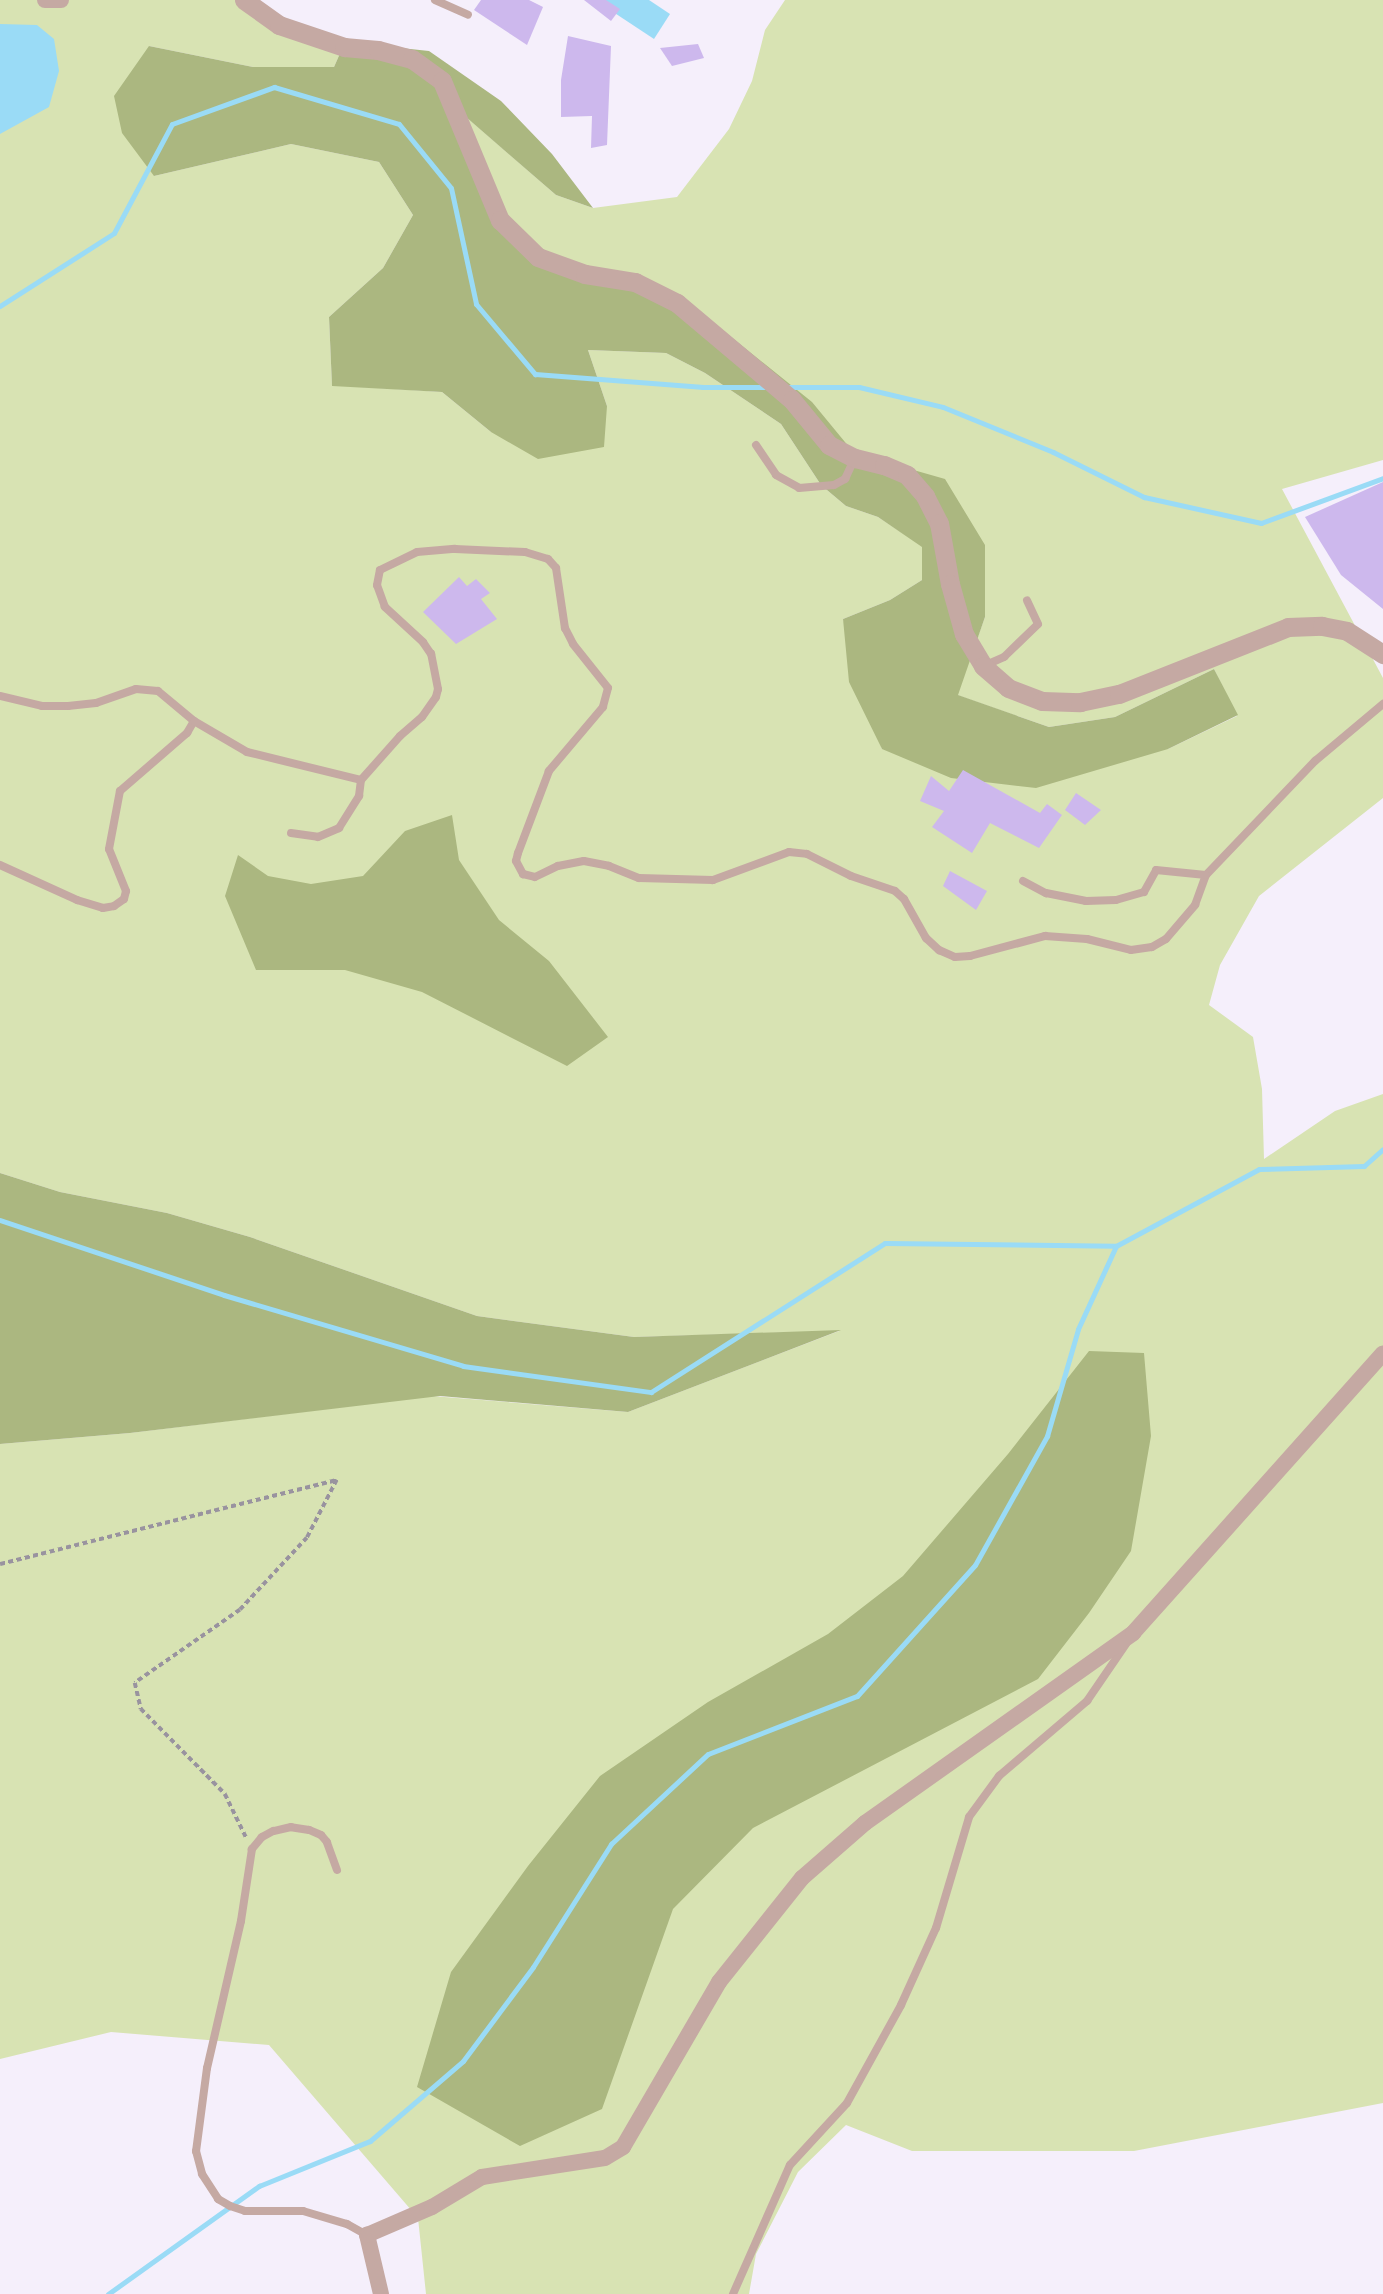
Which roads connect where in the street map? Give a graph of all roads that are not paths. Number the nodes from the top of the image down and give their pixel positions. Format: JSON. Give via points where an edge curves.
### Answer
{"nodes":[{"id":1,"x":45,"y":0,"type":"edge"},
{"id":2,"x":61,"y":0,"type":"edge"},
{"id":3,"x":244,"y":0,"type":"edge"},
{"id":4,"x":435,"y":0,"type":"edge"},
{"id":5,"x":468,"y":15,"type":"dead end"},
{"id":6,"x":756,"y":445,"type":"dead end"},
{"id":7,"x":855,"y":458,"type":"junction"},
{"id":8,"x":1027,"y":600,"type":"dead end"},
{"id":9,"x":1383,"y":654,"type":"edge"},
{"id":10,"x":983,"y":666,"type":"junction"},
{"id":11,"x":0,"y":696,"type":"edge"},
{"id":12,"x":1383,"y":704,"type":"edge"},
{"id":13,"x":194,"y":720,"type":"junction"},
{"id":14,"x":361,"y":780,"type":"junction"},
{"id":15,"x":291,"y":833,"type":"dead end"},
{"id":16,"x":0,"y":865,"type":"edge"},
{"id":17,"x":1206,"y":875,"type":"junction"},
{"id":18,"x":1023,"y":881,"type":"dead end"},
{"id":19,"x":1383,"y":1353,"type":"edge"},
{"id":20,"x":1133,"y":1633,"type":"junction"},
{"id":21,"x":337,"y":1870,"type":"dead end"},
{"id":22,"x":367,"y":2235,"type":"junction"},
{"id":23,"x":381,"y":2294,"type":"edge"},
{"id":24,"x":733,"y":2294,"type":"edge"}],
"edges":[{"from":1,"to":2,"type":"street"},
{"from":3,"to":7,"type":"street","via":[[279,25],[344,47],[412,59],[442,81],[500,220],[538,257],[585,274],[635,282],[677,303],[792,400],[829,445]]},
{"from":4,"to":5,"type":"lane"},
{"from":6,"to":7,"type":"lane","via":[[776,475],[799,488],[834,485],[845,479]]},
{"from":7,"to":10,"type":"street","via":[[907,475],[925,496],[939,523],[964,634]]},
{"from":8,"to":10,"type":"lane","via":[[1038,624],[1004,657]]},
{"from":9,"to":10,"type":"street","via":[[1347,631],[1288,627],[1119,694],[1080,702],[1042,701],[1008,688]]},
{"from":11,"to":13,"type":"lane","via":[[42,706],[68,706],[96,703],[136,689],[158,691]]},
{"from":12,"to":17,"type":"lane","via":[[1315,761]]},
{"from":13,"to":14,"type":"lane","via":[[247,752]]},
{"from":13,"to":16,"type":"lane","via":[[187,733],[120,791],[109,849],[126,891],[124,899],[103,908]]},
{"from":14,"to":15,"type":"lane","via":[[359,796],[339,828],[318,837]]},
{"from":14,"to":17,"type":"lane","via":[[422,717],[438,689],[431,654],[385,607],[377,585],[380,570],[417,552],[526,552],[552,563],[565,628],[609,694],[549,771],[518,853],[516,861],[523,874],[535,877],[584,861],[639,878],[713,880],[789,852],[807,853],[851,876],[895,891],[926,938],[955,957],[1045,936],[1087,939],[1131,950],[1152,947],[1176,930],[1195,905]]},
{"from":17,"to":18,"type":"lane","via":[[1156,870],[1144,892],[1116,900],[1086,901],[1046,893]]},
{"from":19,"to":20,"type":"street"},
{"from":20,"to":22,"type":"street","via":[[865,1823],[802,1878],[719,1982],[623,2147],[605,2158],[482,2177],[432,2207]]},
{"from":20,"to":24,"type":"lane","via":[[1087,1701],[999,1776],[970,1817],[936,1927],[901,2005],[847,2103],[790,2165]]},
{"from":21,"to":22,"type":"lane","via":[[327,1842],[309,1830],[273,1830],[252,1849],[241,1922],[207,2068],[196,2151],[202,2174],[218,2199],[230,2206],[245,2211],[303,2211]]},
{"from":22,"to":23,"type":"street"}]}
